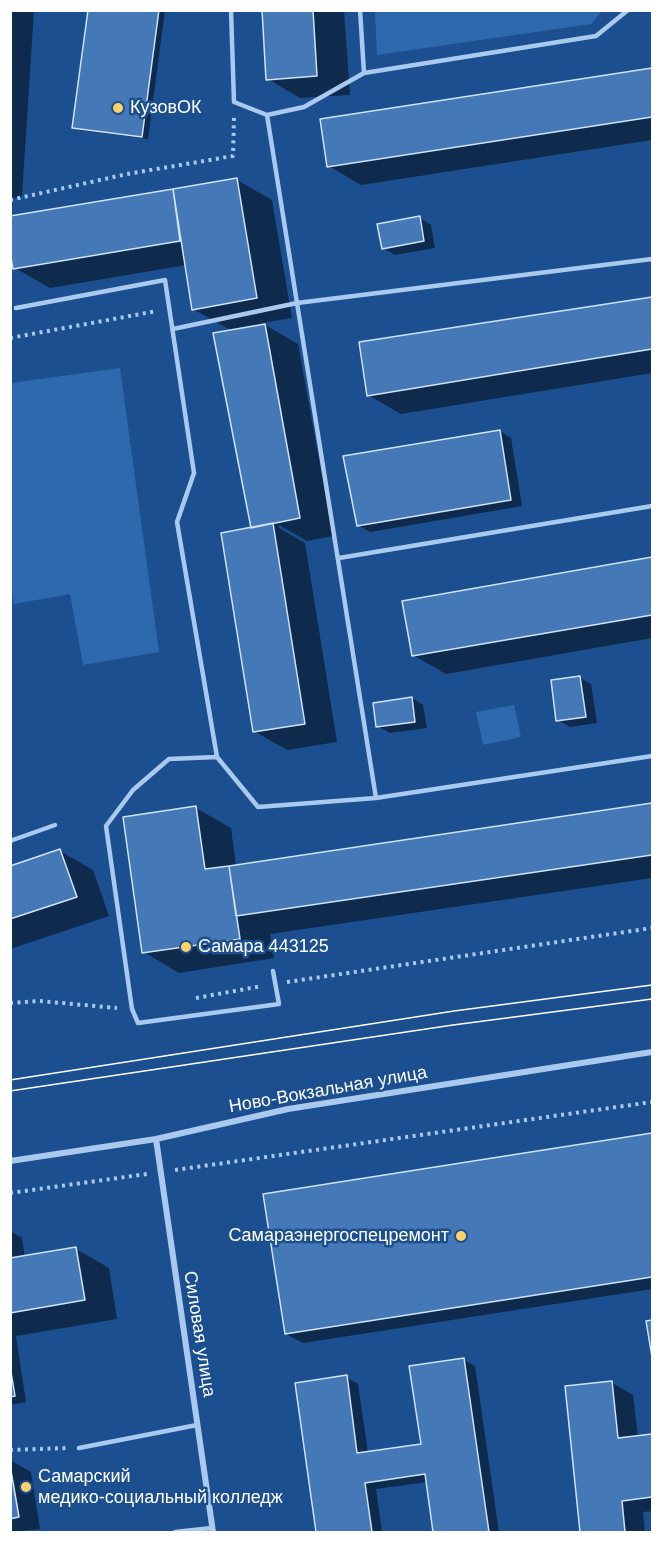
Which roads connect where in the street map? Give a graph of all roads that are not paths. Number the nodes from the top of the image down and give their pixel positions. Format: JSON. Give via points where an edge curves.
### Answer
{"nodes":[{"id":1,"x":231,"y":10,"type":"edge"},
{"id":2,"x":360,"y":10,"type":"edge"},
{"id":3,"x":628,"y":10,"type":"edge"},
{"id":4,"x":364,"y":73,"type":"junction"},
{"id":5,"x":267,"y":115,"type":"junction"},
{"id":6,"x":652,"y":259,"type":"edge"},
{"id":7,"x":297,"y":303,"type":"junction"},
{"id":8,"x":16,"y":308,"type":"dead end"},
{"id":9,"x":173,"y":329,"type":"junction"},
{"id":10,"x":652,"y":506,"type":"edge"},
{"id":11,"x":339,"y":558,"type":"junction"},
{"id":12,"x":652,"y":756,"type":"edge"},
{"id":13,"x":217,"y":757,"type":"junction"},
{"id":14,"x":376,"y":798,"type":"junction"},
{"id":15,"x":55,"y":825,"type":"dead end"},
{"id":16,"x":10,"y":841,"type":"edge"},
{"id":17,"x":273,"y":971,"type":"dead end"},
{"id":18,"x":652,"y":1052,"type":"edge"},
{"id":19,"x":156,"y":1139,"type":"junction"},
{"id":20,"x":10,"y":1161,"type":"edge"},
{"id":21,"x":197,"y":1425,"type":"junction"},
{"id":22,"x":79,"y":1448,"type":"road end"},
{"id":23,"x":213,"y":1530,"type":"edge"},
{"id":24,"x":175,"y":1533,"type":"edge"}],
"edges":[{"from":1,"to":5,"type":"lane","via":[[234,102]]},
{"from":2,"to":4,"type":"lane"},
{"from":3,"to":4,"type":"lane","via":[[597,36]]},
{"from":4,"to":5,"type":"lane","via":[[304,107]]},
{"from":5,"to":7,"type":"lane"},
{"from":6,"to":7,"type":"lane"},
{"from":7,"to":9,"type":"lane"},
{"from":7,"to":11,"type":"lane"},
{"from":8,"to":9,"type":"lane","via":[[165,280]]},
{"from":9,"to":13,"type":"lane","via":[[194,473],[177,522]]},
{"from":10,"to":11,"type":"lane"},
{"from":11,"to":14,"type":"lane"},
{"from":12,"to":14,"type":"lane"},
{"from":13,"to":14,"type":"lane","via":[[258,807]]},
{"from":13,"to":17,"type":"lane","via":[[170,759],[133,790],[106,826],[132,1009],[138,1023],[279,1004]]},
{"from":15,"to":16,"type":"lane"},
{"from":18,"to":19,"type":"street","name":"Ново-Вокзальная улица","via":[[288,1109]]},
{"from":19,"to":20,"type":"street","name":"Ново-Вокзальная улица"},
{"from":19,"to":21,"type":"street","name":"Силовая улица"},
{"from":21,"to":22,"type":"lane"},
{"from":21,"to":23,"type":"street","name":"Силовая улица"},
{"from":23,"to":24,"type":"lane"}]}
